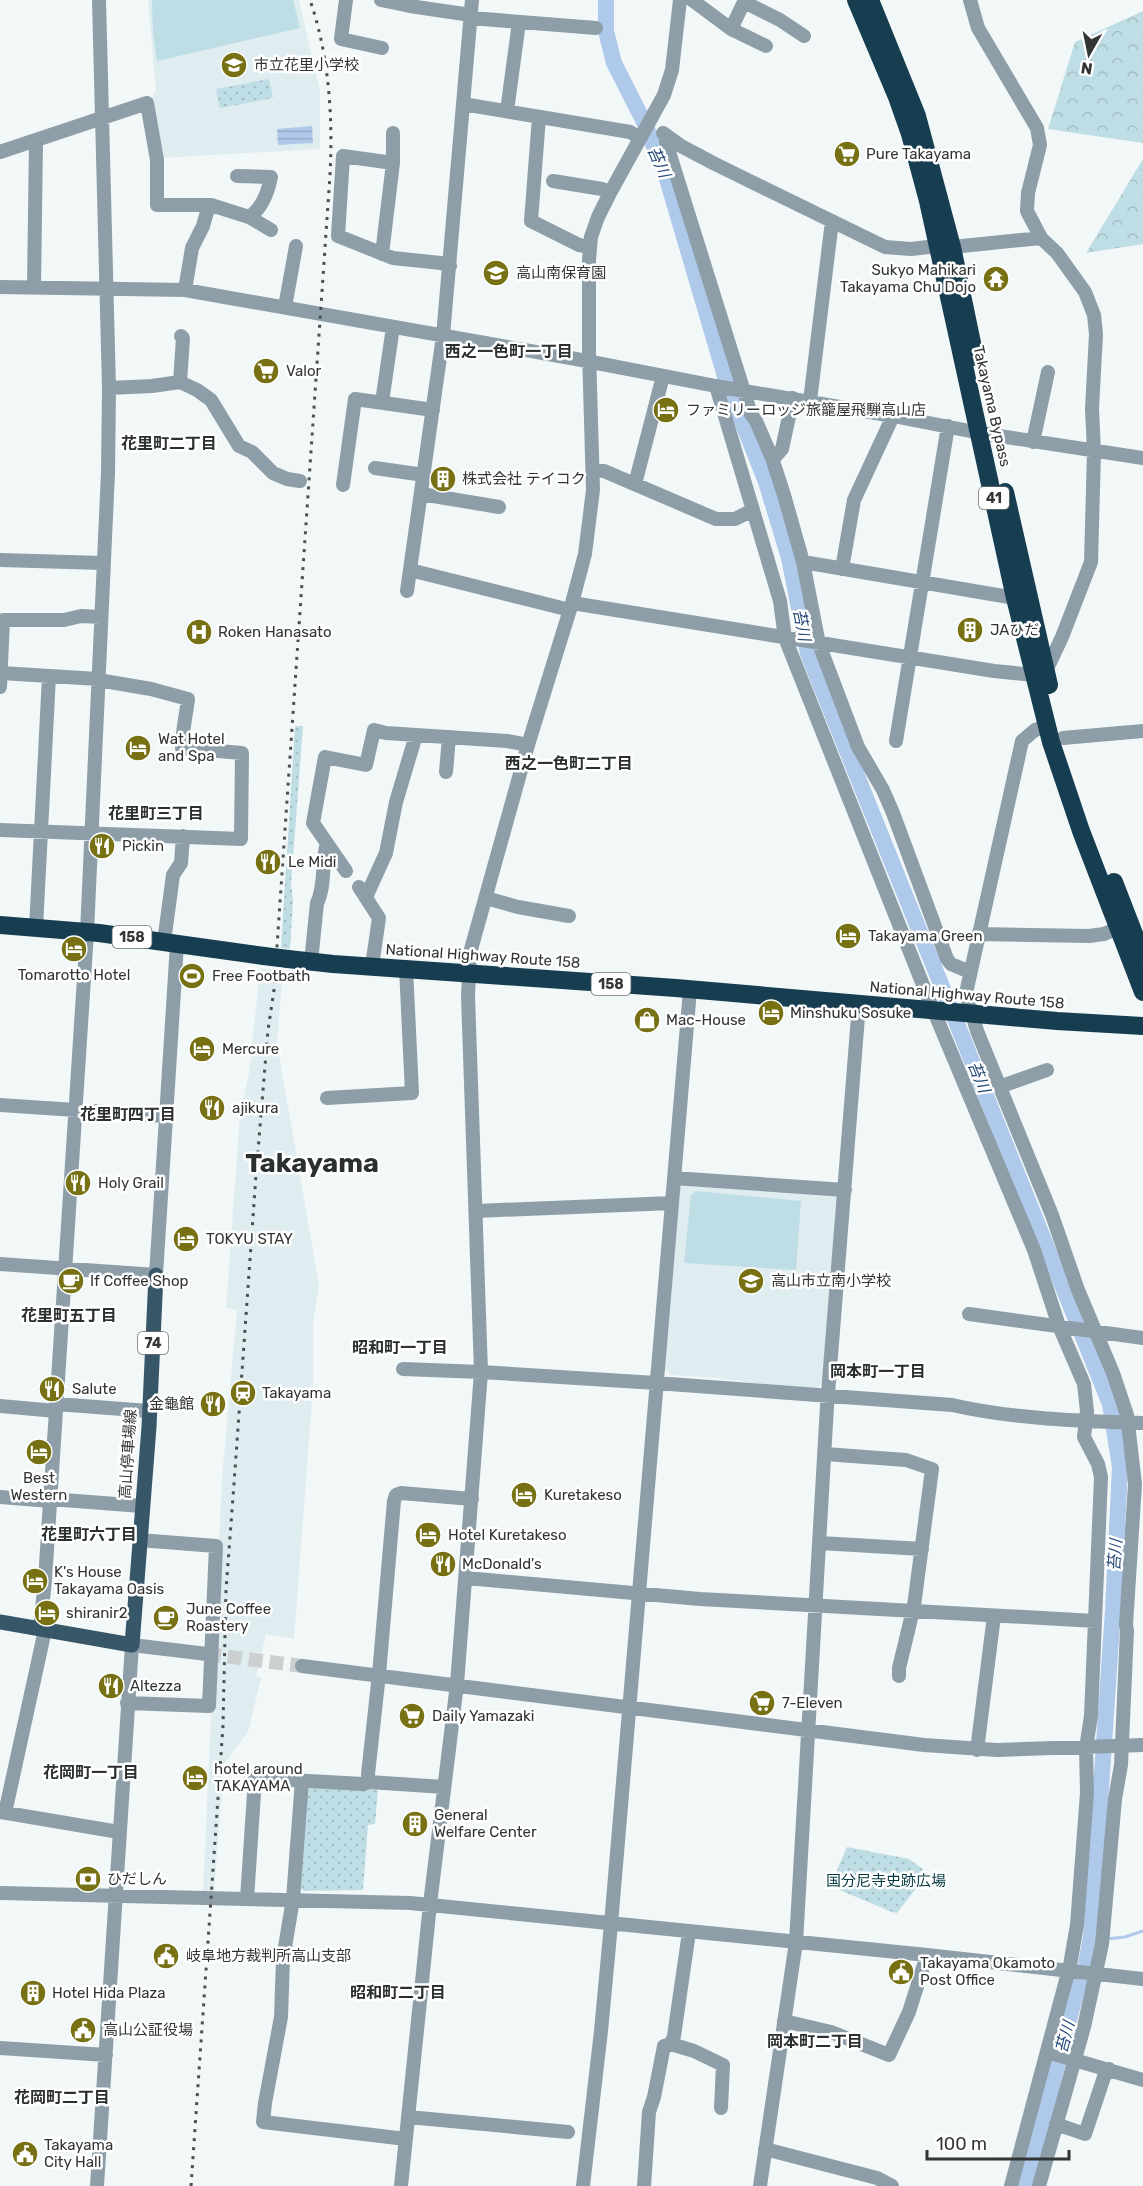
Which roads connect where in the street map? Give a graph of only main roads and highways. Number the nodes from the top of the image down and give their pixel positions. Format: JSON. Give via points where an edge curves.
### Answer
{"nodes":[{"id":1,"x":856,"y":0,"type":"edge"},
{"id":2,"x":870,"y":0,"type":"edge"},
{"id":3,"x":945,"y":247,"type":"junction"},
{"id":4,"x":986,"y":434,"type":"junction"},
{"id":5,"x":1040,"y":673,"type":"junction"},
{"id":6,"x":0,"y":925,"type":"edge"},
{"id":7,"x":1143,"y":957,"type":"edge"},
{"id":8,"x":1143,"y":992,"type":"edge"},
{"id":9,"x":1143,"y":1026,"type":"edge"},
{"id":10,"x":156,"y":1275,"type":"road end"},
{"id":11,"x":0,"y":1622,"type":"edge"}],
"edges":[{"from":1,"to":3,"type":"highway","name":"Takayama Bypass","number":"41","via":[[897,98]]},
{"from":2,"to":3,"type":"highway","name":"Takayama Bypass","number":"41","via":[[917,116]]},
{"from":3,"to":4,"type":"highway","name":"Takayama Bypass","number":"41"},
{"from":4,"to":5,"type":"highway","name":"Takayama Bypass","number":"41"},
{"from":4,"to":5,"type":"highway","name":"Takayama Bypass","number":"41","via":[[1015,598]]},
{"from":5,"to":7,"type":"highway","name":"Takayama Bypass","number":"41"},
{"from":5,"to":8,"type":"highway","name":"Takayama Bypass","number":"41","via":[[1047,726],[1081,831]]},
{"from":6,"to":9,"type":"highway","name":"National Highway Route 158","number":"158","bridge":true,"via":[[87,932],[311,962]]},
{"from":10,"to":11,"type":"main road","name":"高山停車場線","number":"74","via":[[132,1645]]}]}
